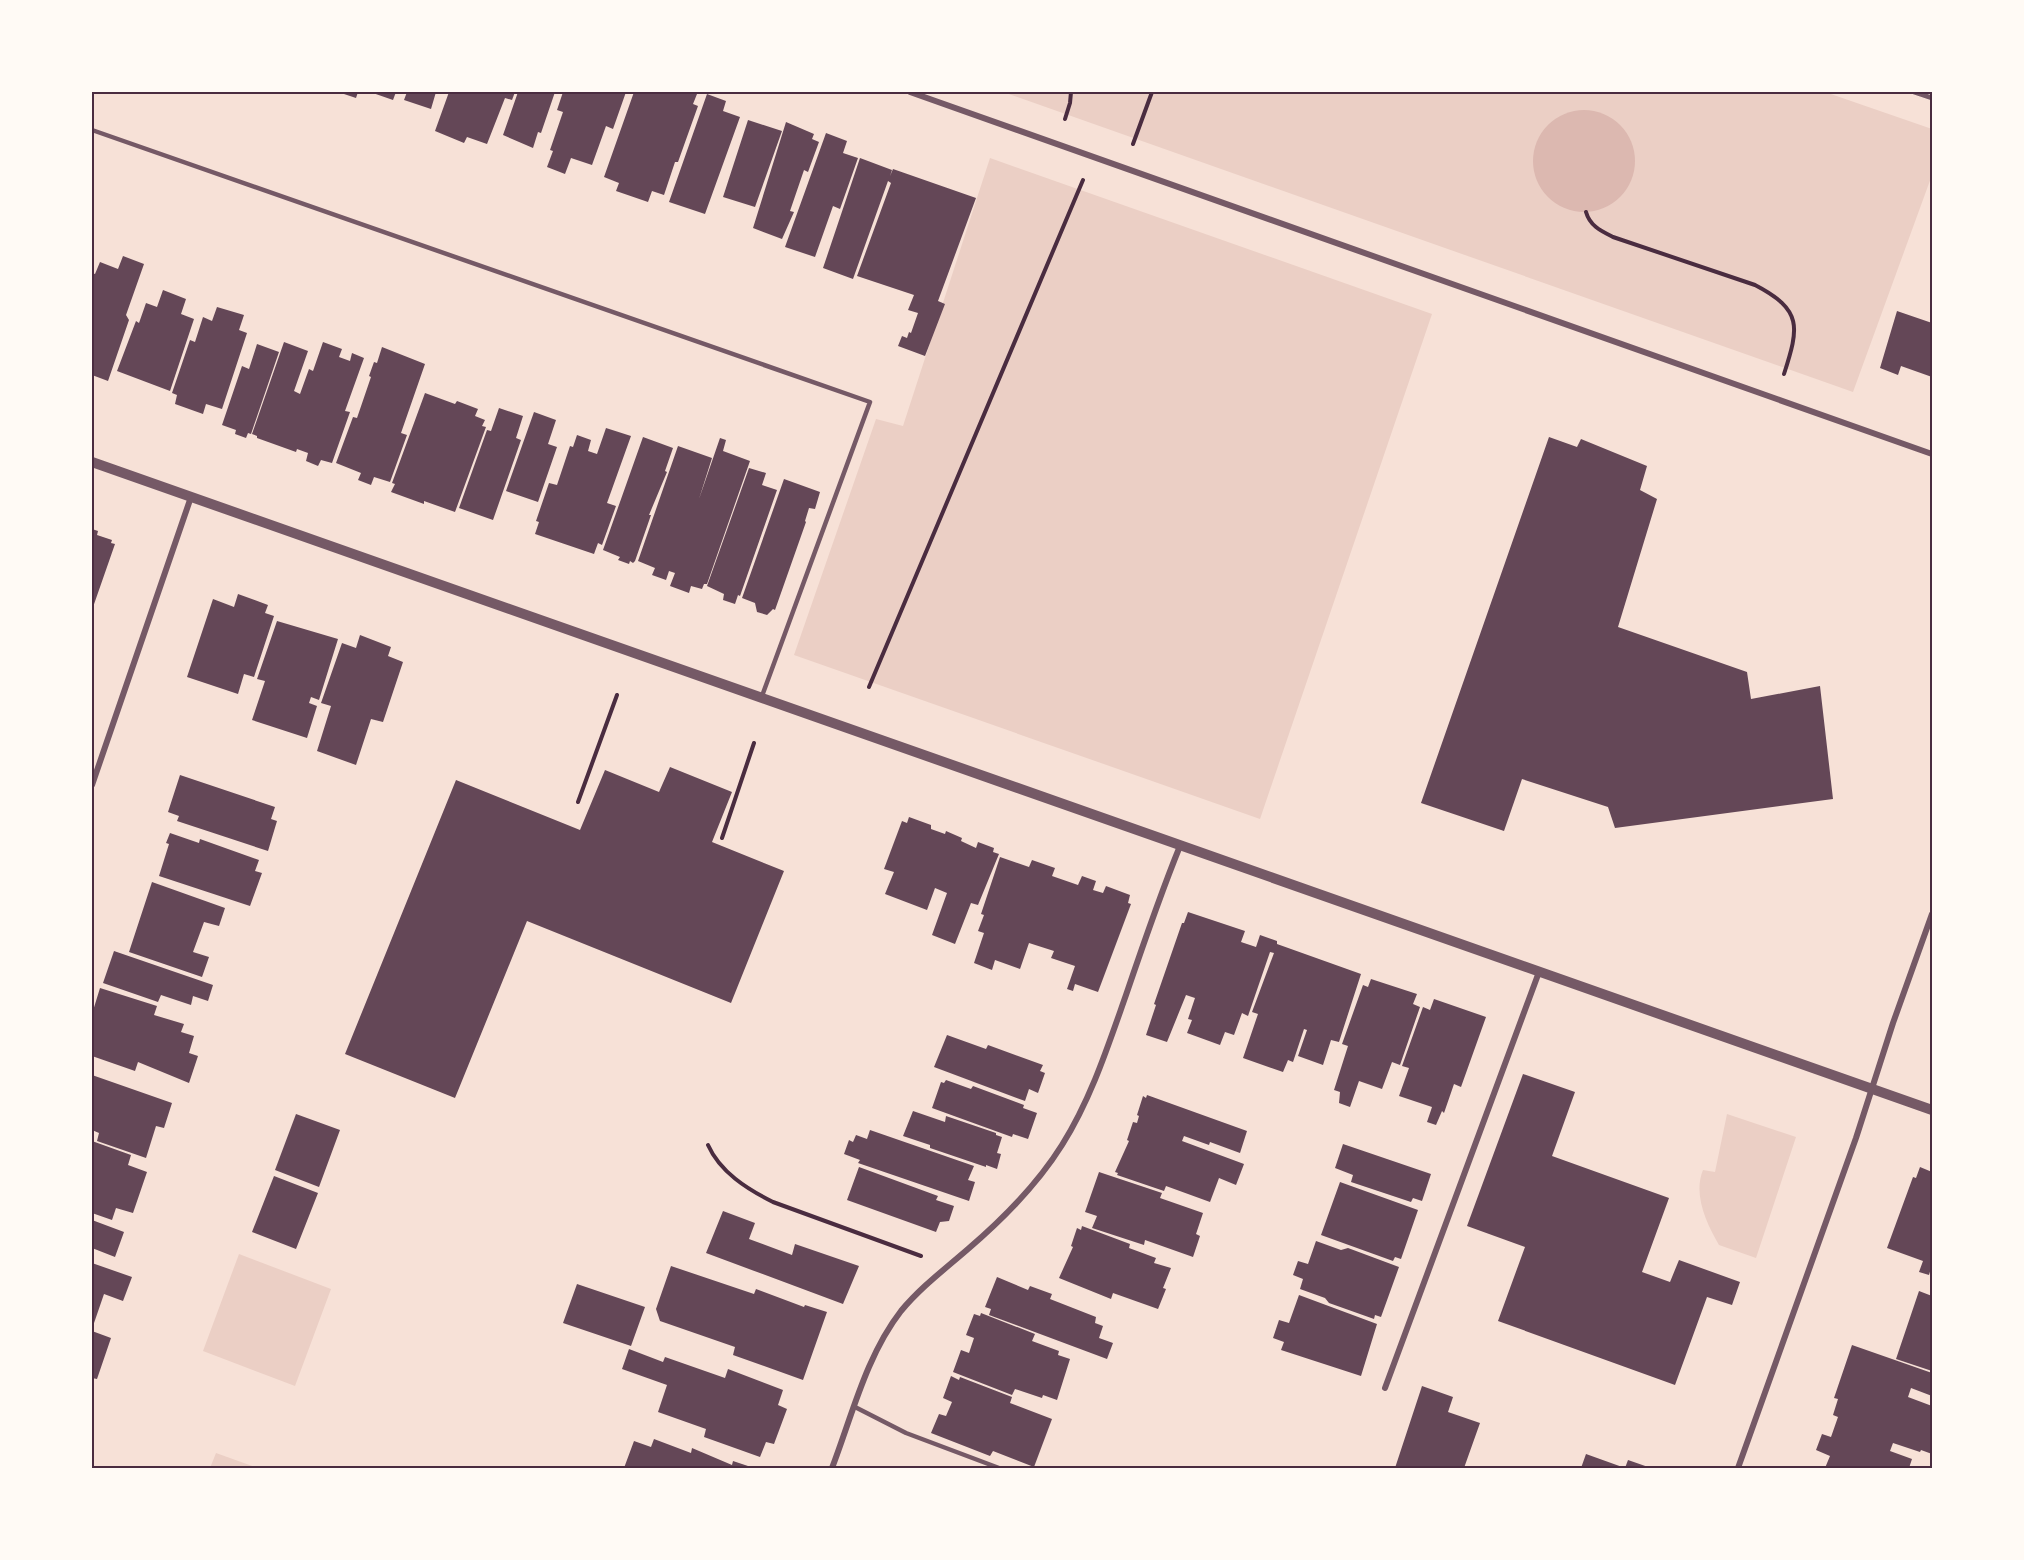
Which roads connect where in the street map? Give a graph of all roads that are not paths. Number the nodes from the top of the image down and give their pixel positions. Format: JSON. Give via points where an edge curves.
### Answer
{"nodes":[{"id":1,"x":910,"y":92,"type":"edge"},
{"id":2,"x":1914,"y":92,"type":"edge"},
{"id":3,"x":1932,"y":98,"type":"edge"},
{"id":4,"x":92,"y":130,"type":"edge"},
{"id":5,"x":1932,"y":454,"type":"edge"},
{"id":6,"x":92,"y":462,"type":"edge"},
{"id":7,"x":191,"y":497,"type":"junction"},
{"id":8,"x":760,"y":699,"type":"junction"},
{"id":9,"x":92,"y":785,"type":"edge"},
{"id":10,"x":1180,"y":846,"type":"junction"},
{"id":11,"x":1932,"y":914,"type":"edge"},
{"id":12,"x":1539,"y":972,"type":"junction"},
{"id":13,"x":1872,"y":1088,"type":"junction"},
{"id":14,"x":1932,"y":1110,"type":"edge"},
{"id":15,"x":1385,"y":1388,"type":"dead end"},
{"id":16,"x":855,"y":1407,"type":"junction"},
{"id":17,"x":832,"y":1468,"type":"edge"},
{"id":18,"x":999,"y":1468,"type":"edge"},
{"id":19,"x":1738,"y":1468,"type":"edge"}],
"edges":[{"from":1,"to":5,"type":"street"},
{"from":2,"to":3,"type":"lane"},
{"from":4,"to":8,"type":"lane","via":[[870,402]]},
{"from":6,"to":7,"type":"street"},
{"from":7,"to":8,"type":"street"},
{"from":7,"to":9,"type":"street"},
{"from":8,"to":10,"type":"street"},
{"from":10,"to":12,"type":"street"},
{"from":10,"to":16,"type":"street","via":[[1106,1053],[1077,1120],[1022,1197],[901,1311],[882,1340]]},
{"from":11,"to":13,"type":"street"},
{"from":12,"to":13,"type":"street"},
{"from":12,"to":15,"type":"street"},
{"from":13,"to":14,"type":"street"},
{"from":13,"to":19,"type":"street"},
{"from":16,"to":17,"type":"street"},
{"from":16,"to":18,"type":"lane","via":[[906,1433]]}]}
